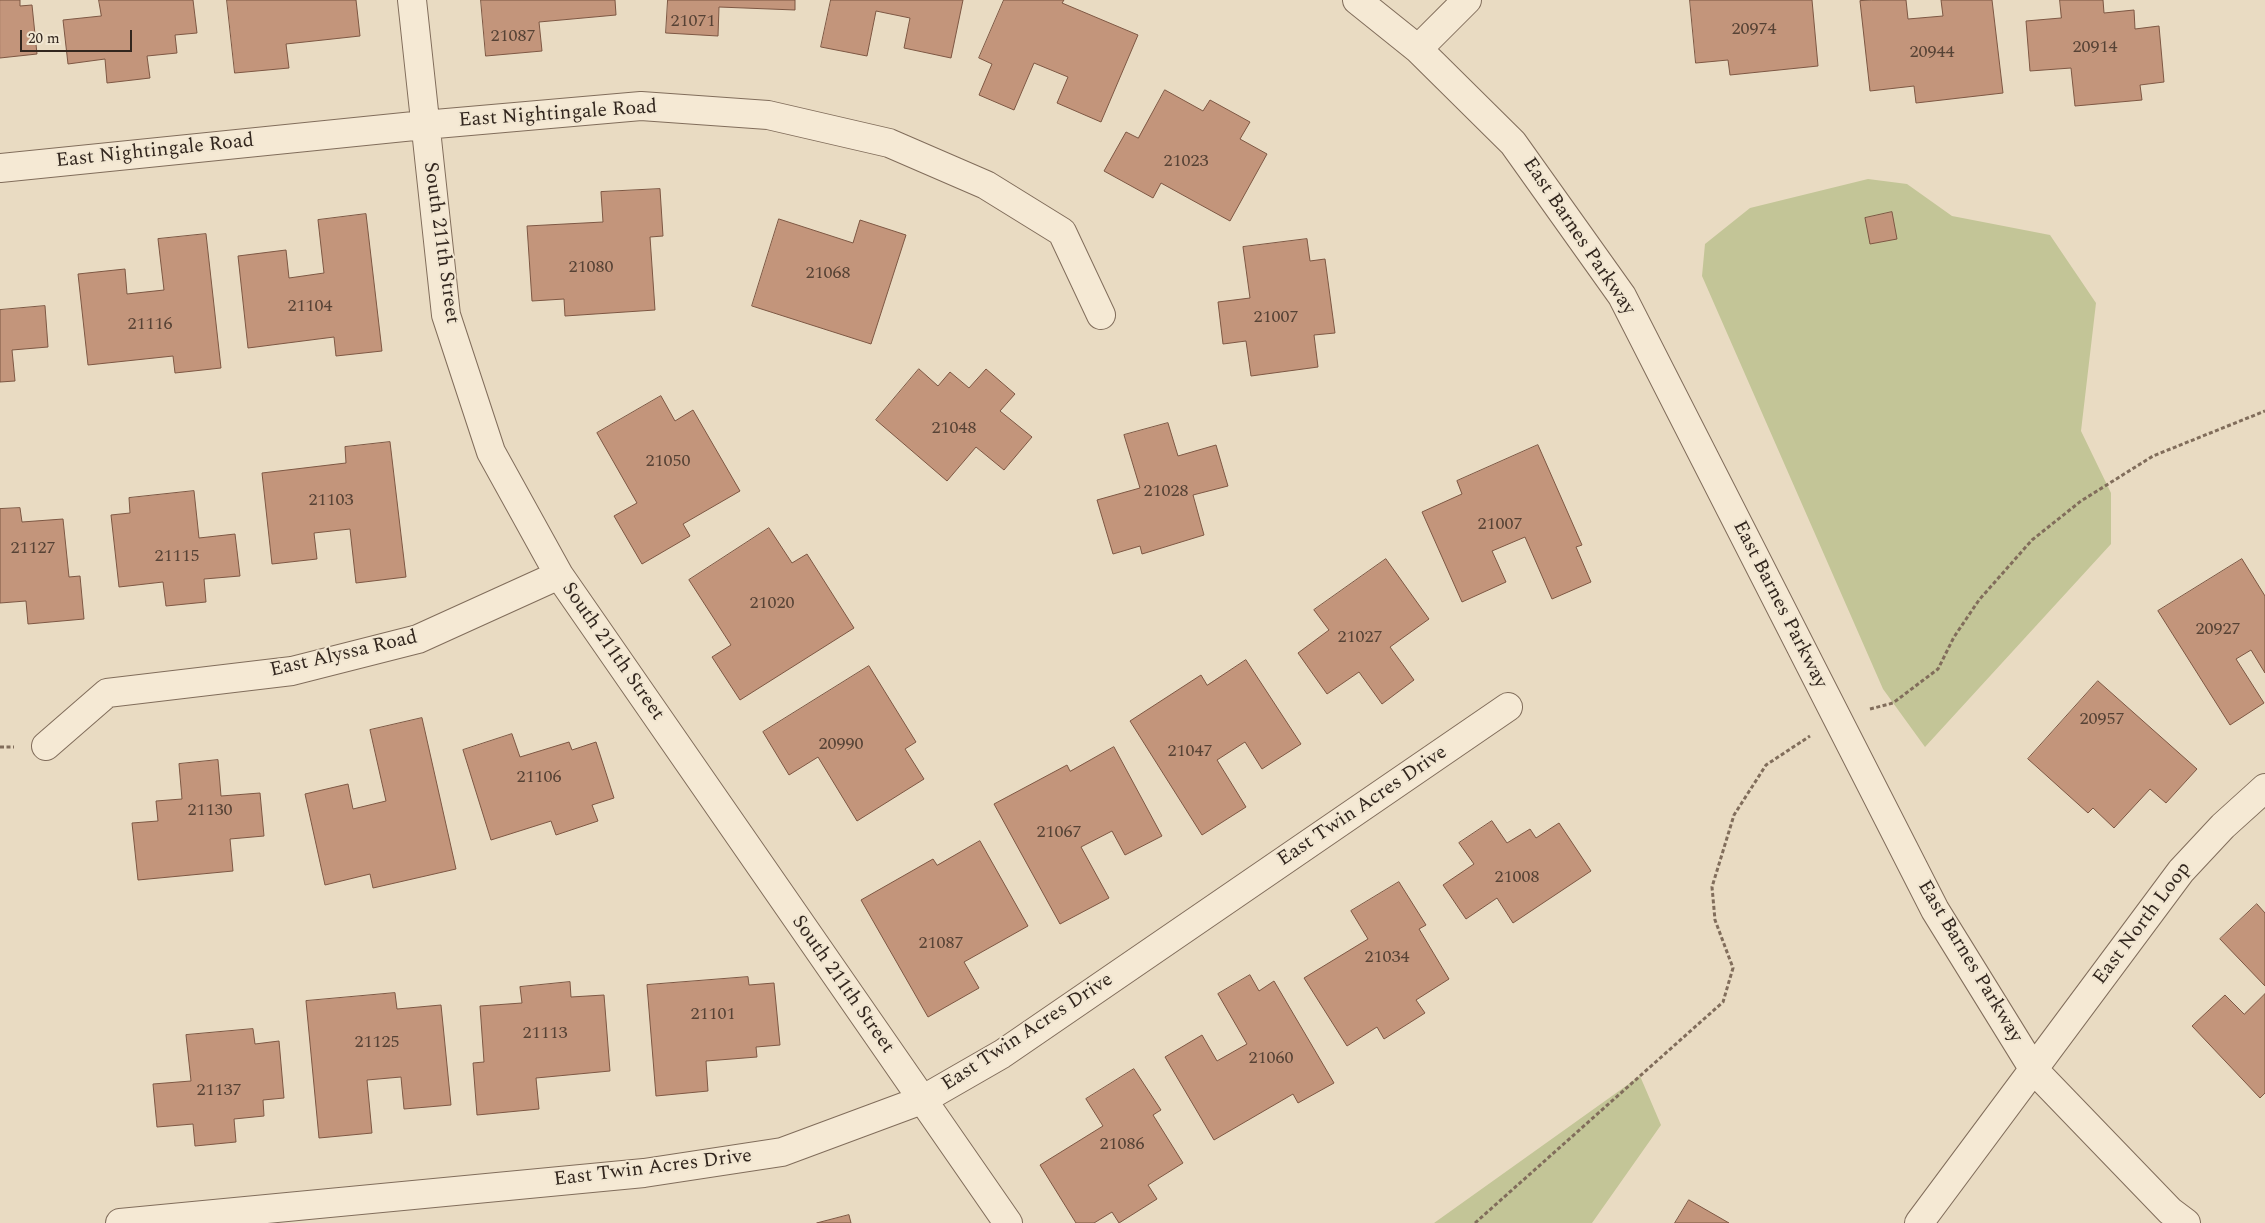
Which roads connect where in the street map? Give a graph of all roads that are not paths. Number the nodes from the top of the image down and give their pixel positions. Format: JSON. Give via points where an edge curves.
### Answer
{"nodes":[{"id":1,"x":412,"y":0,"type":"edge"},
{"id":2,"x":1357,"y":0,"type":"edge"},
{"id":3,"x":1467,"y":0,"type":"edge"},
{"id":4,"x":1418,"y":49,"type":"junction"},
{"id":5,"x":424,"y":125,"type":"junction"},
{"id":6,"x":0,"y":168,"type":"edge"},
{"id":7,"x":1100,"y":315,"type":"dead end"},
{"id":8,"x":559,"y":575,"type":"junction"},
{"id":9,"x":1508,"y":707,"type":"dead end"},
{"id":10,"x":46,"y":746,"type":"dead end"},
{"id":11,"x":2265,"y":788,"type":"edge"},
{"id":12,"x":2034,"y":1070,"type":"junction"},
{"id":13,"x":922,"y":1100,"type":"junction"},
{"id":14,"x":120,"y":1223,"type":"edge"},
{"id":15,"x":1008,"y":1223,"type":"edge"},
{"id":16,"x":1920,"y":1223,"type":"edge"},
{"id":17,"x":2186,"y":1223,"type":"edge"}],
"edges":[{"from":1,"to":5,"type":"street","name":"South 211th Street"},
{"from":2,"to":4,"type":"street","name":"East Barnes Parkway"},
{"from":3,"to":4,"type":"street"},
{"from":4,"to":12,"type":"street","name":"East Barnes Parkway","via":[[1513,143],[1622,296],[1935,910]]},
{"from":5,"to":6,"type":"street","name":"East Nightingale Road"},
{"from":5,"to":7,"type":"street","name":"East Nightingale Road","via":[[641,106],[768,115],[889,143],[986,185],[1062,232]]},
{"from":5,"to":8,"type":"street","name":"South 211th Street","via":[[446,316],[491,452]]},
{"from":8,"to":10,"type":"street","name":"East Alyssa Road","via":[[418,639],[292,671],[107,693]]},
{"from":8,"to":13,"type":"street","name":"South 211th Street"},
{"from":9,"to":13,"type":"street","name":"East Twin Acres Drive","via":[[1002,1054]]},
{"from":11,"to":12,"type":"street","name":"East North Loop","via":[[2181,871]]},
{"from":12,"to":16,"type":"street","name":"East North Loop"},
{"from":12,"to":17,"type":"street","name":"East Barnes Parkway","via":[[2170,1211]]},
{"from":13,"to":14,"type":"street","name":"East Twin Acres Drive","via":[[782,1152],[644,1173]]},
{"from":13,"to":15,"type":"street","name":"South 211th Street"}]}
